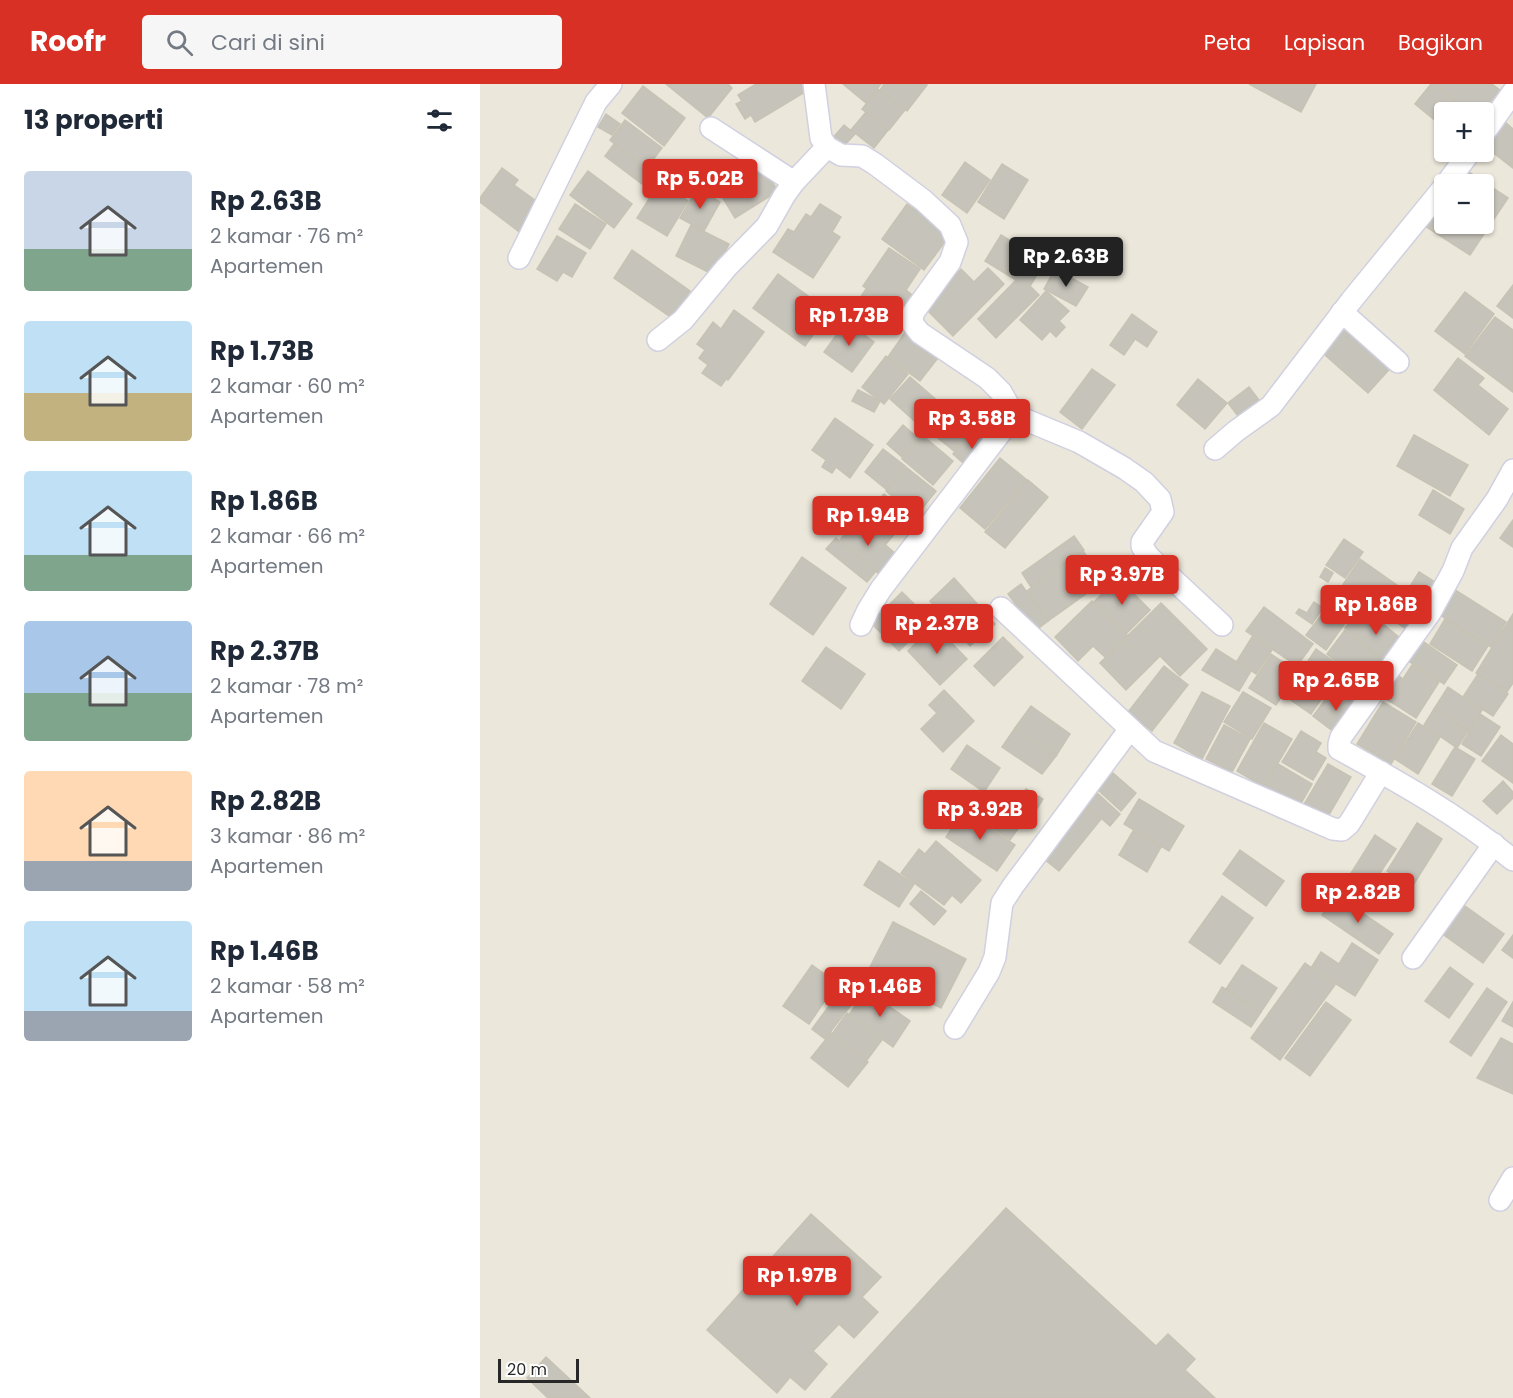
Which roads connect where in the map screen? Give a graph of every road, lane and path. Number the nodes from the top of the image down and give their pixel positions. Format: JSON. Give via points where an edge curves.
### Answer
{"nodes":[{"id":1,"x":611,"y":84,"type":"edge"},
{"id":2,"x":814,"y":84,"type":"edge"},
{"id":3,"x":1513,"y":92,"type":"edge"},
{"id":4,"x":1494,"y":119,"type":"edge"},
{"id":5,"x":711,"y":128,"type":"dead end"},
{"id":6,"x":827,"y":147,"type":"junction"},
{"id":7,"x":794,"y":182,"type":"junction"},
{"id":8,"x":1434,"y":199,"type":"edge"},
{"id":9,"x":519,"y":258,"type":"dead end"},
{"id":10,"x":1342,"y":312,"type":"junction"},
{"id":11,"x":658,"y":340,"type":"dead end"},
{"id":12,"x":1398,"y":362,"type":"dead end"},
{"id":13,"x":1014,"y":415,"type":"junction"},
{"id":14,"x":1215,"y":449,"type":"dead end"},
{"id":15,"x":1513,"y":470,"type":"edge"},
{"id":16,"x":1001,"y":608,"type":"dead end"},
{"id":17,"x":861,"y":625,"type":"dead end"},
{"id":18,"x":1222,"y":625,"type":"dead end"},
{"id":19,"x":1130,"y":729,"type":"junction"},
{"id":20,"x":1382,"y":772,"type":"junction"},
{"id":21,"x":1494,"y":844,"type":"junction"},
{"id":22,"x":1513,"y":860,"type":"edge"},
{"id":23,"x":1413,"y":958,"type":"dead end"},
{"id":24,"x":955,"y":1028,"type":"dead end"},
{"id":25,"x":1513,"y":1178,"type":"edge"},
{"id":26,"x":1500,"y":1200,"type":"dead end"}],
"edges":[{"from":1,"to":9,"type":"street","via":[[596,102]]},
{"from":2,"to":6,"type":"street","via":[[821,138]]},
{"from":3,"to":4,"type":"street"},
{"from":5,"to":7,"type":"street"},
{"from":6,"to":7,"type":"street"},
{"from":6,"to":13,"type":"street","via":[[876,164],[950,225],[957,242],[950,262],[913,313],[912,323],[920,333],[987,378],[1001,392]]},
{"from":7,"to":11,"type":"street","via":[[767,226],[683,320]]},
{"from":8,"to":10,"type":"street"},
{"from":10,"to":12,"type":"street"},
{"from":10,"to":14,"type":"street","via":[[1271,406]]},
{"from":13,"to":17,"type":"street","via":[[881,589]]},
{"from":13,"to":18,"type":"street","via":[[1079,442],[1144,482],[1160,499],[1163,512],[1142,542],[1144,550]]},
{"from":15,"to":20,"type":"street","via":[[1462,548],[1430,613],[1341,737],[1339,749]]},
{"from":16,"to":19,"type":"street"},
{"from":19,"to":20,"type":"street","via":[[1154,751],[1333,829],[1342,830],[1349,824]]},
{"from":19,"to":24,"type":"street","via":[[1002,903],[995,957]]},
{"from":20,"to":21,"type":"street"},
{"from":21,"to":22,"type":"street"},
{"from":21,"to":23,"type":"street"},
{"from":25,"to":26,"type":"street"}]}
